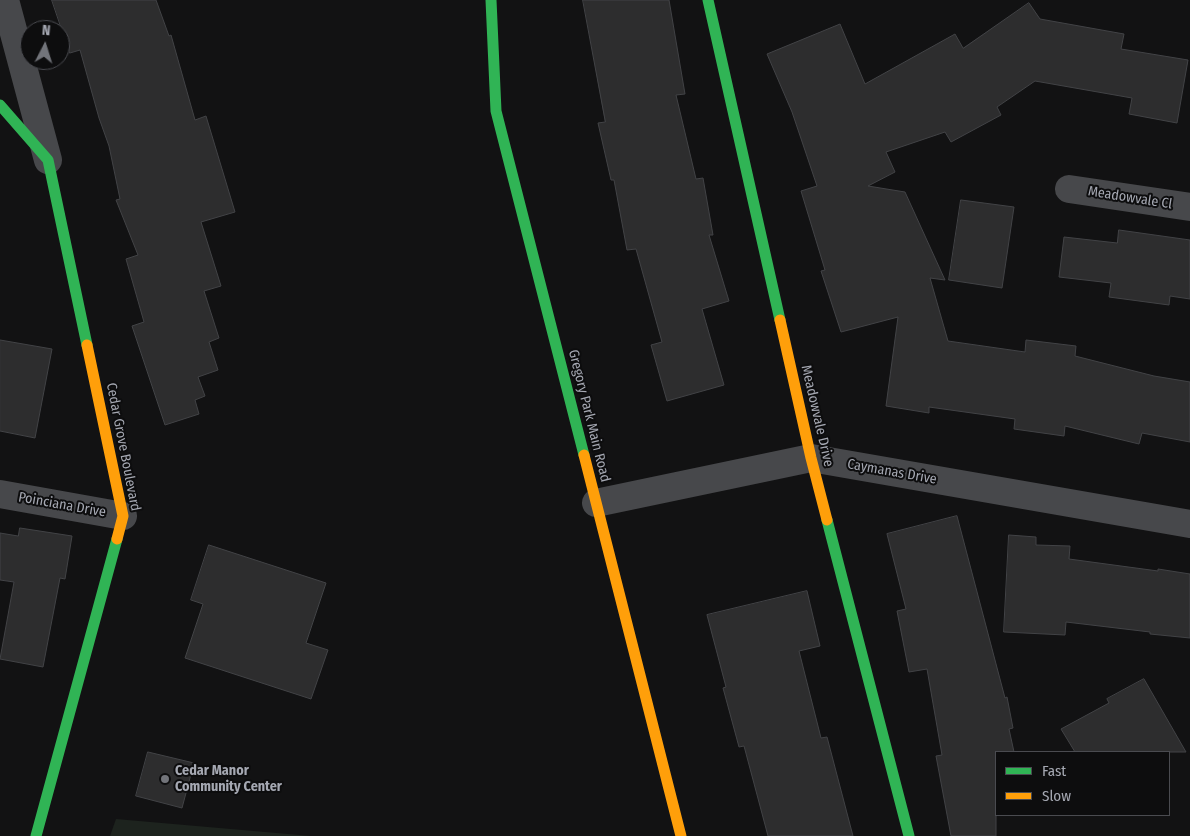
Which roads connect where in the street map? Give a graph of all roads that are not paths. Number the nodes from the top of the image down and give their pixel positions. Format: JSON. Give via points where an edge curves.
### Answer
{"nodes":[{"id":1,"x":5,"y":0,"type":"edge"},
{"id":2,"x":490,"y":0,"type":"edge"},
{"id":3,"x":708,"y":0,"type":"edge"},
{"id":4,"x":0,"y":106,"type":"edge"},
{"id":5,"x":48,"y":160,"type":"junction"},
{"id":6,"x":1069,"y":189,"type":"dead end"},
{"id":7,"x":1190,"y":207,"type":"edge"},
{"id":8,"x":811,"y":458,"type":"junction"},
{"id":9,"x":0,"y":494,"type":"edge"},
{"id":10,"x":596,"y":503,"type":"junction"},
{"id":11,"x":123,"y":516,"type":"junction"},
{"id":12,"x":1190,"y":524,"type":"edge"},
{"id":13,"x":36,"y":836,"type":"edge"},
{"id":14,"x":681,"y":836,"type":"edge"},
{"id":15,"x":909,"y":836,"type":"edge"}],
"edges":[{"from":1,"to":5,"type":"street"},
{"from":2,"to":10,"type":"street","name":"Gregory Park Main Road","via":[[496,111]]},
{"from":3,"to":8,"type":"street","name":"Meadowvale Drive"},
{"from":4,"to":5,"type":"street","name":"Cedar Grove Boulevard"},
{"from":5,"to":11,"type":"street","name":"Cedar Grove Boulevard"},
{"from":6,"to":7,"type":"street","name":"Meadowvale Cl"},
{"from":8,"to":10,"type":"street","name":"Caymanas Drive"},
{"from":8,"to":12,"type":"street","name":"Caymanas Drive"},
{"from":8,"to":15,"type":"street","name":"Meadowvale Drive"},
{"from":9,"to":11,"type":"street","name":"Poinciana Drive"},
{"from":10,"to":14,"type":"street","name":"Gregory Park Main Road"},
{"from":11,"to":13,"type":"street","name":"Cedar Grove Boulevard"}]}
